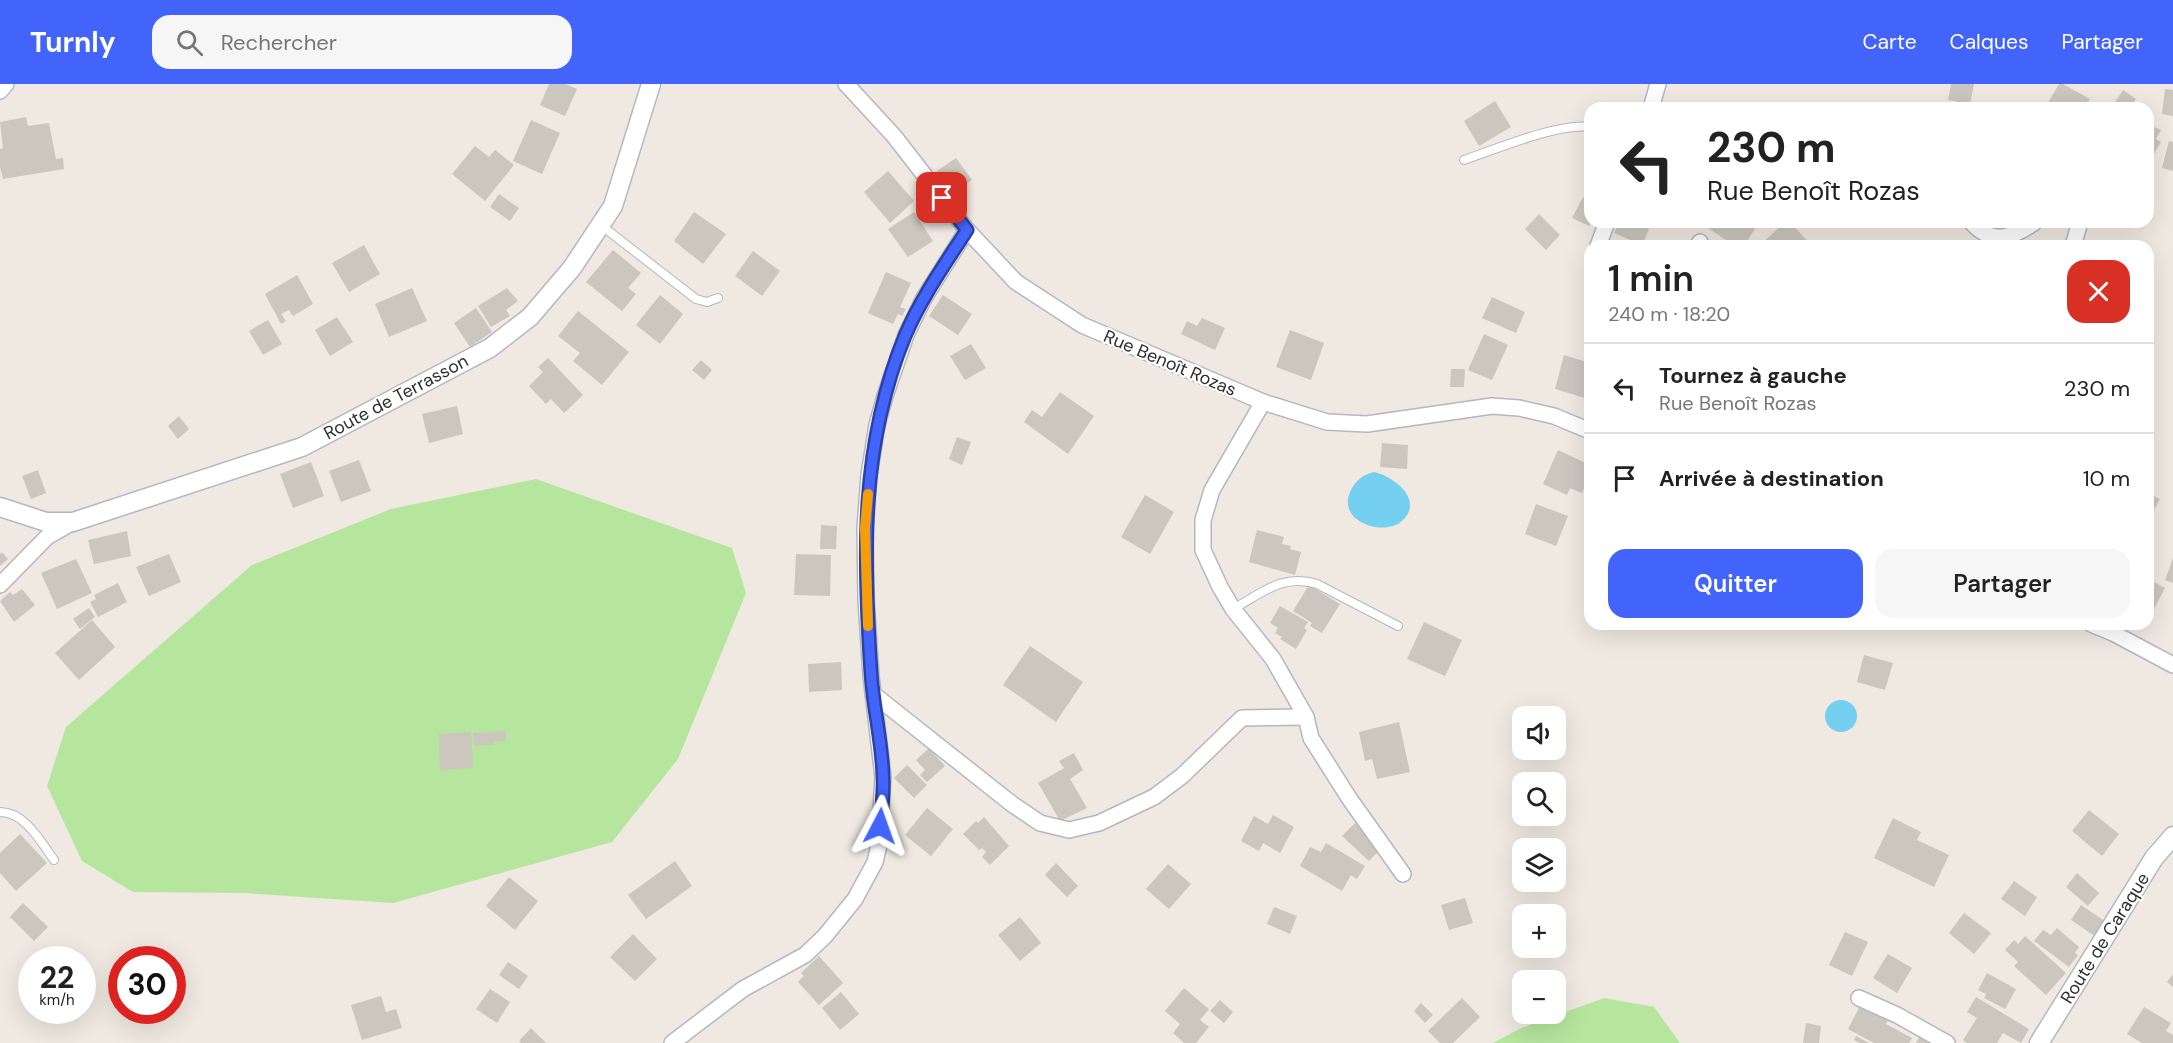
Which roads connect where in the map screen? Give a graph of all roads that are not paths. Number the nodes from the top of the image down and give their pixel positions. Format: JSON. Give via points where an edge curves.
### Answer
{"nodes":[{"id":1,"x":6,"y":84,"type":"edge"},
{"id":2,"x":651,"y":84,"type":"edge"},
{"id":3,"x":846,"y":84,"type":"edge"},
{"id":4,"x":1658,"y":84,"type":"edge"},
{"id":5,"x":0,"y":90,"type":"edge"},
{"id":6,"x":1653,"y":102,"type":"edge"},
{"id":7,"x":1584,"y":126,"type":"edge"},
{"id":8,"x":1464,"y":160,"type":"dead end"},
{"id":9,"x":600,"y":225,"type":"junction"},
{"id":10,"x":1976,"y":228,"type":"edge"},
{"id":11,"x":2024,"y":228,"type":"edge"},
{"id":12,"x":967,"y":230,"type":"junction"},
{"id":13,"x":718,"y":298,"type":"dead end"},
{"id":14,"x":1263,"y":402,"type":"junction"},
{"id":15,"x":1584,"y":428,"type":"edge"},
{"id":16,"x":0,"y":507,"type":"edge"},
{"id":17,"x":73,"y":522,"type":"junction"},
{"id":18,"x":0,"y":585,"type":"edge"},
{"id":19,"x":1233,"y":609,"type":"junction"},
{"id":20,"x":1398,"y":626,"type":"dead end"},
{"id":21,"x":2106,"y":630,"type":"edge"},
{"id":22,"x":2173,"y":665,"type":"edge"},
{"id":23,"x":873,"y":694,"type":"junction"},
{"id":24,"x":1306,"y":717,"type":"junction"},
{"id":25,"x":0,"y":812,"type":"edge"},
{"id":26,"x":2173,"y":836,"type":"edge"},
{"id":27,"x":54,"y":860,"type":"dead end"},
{"id":28,"x":1403,"y":874,"type":"dead end"},
{"id":29,"x":1859,"y":998,"type":"dead end"},
{"id":30,"x":672,"y":1043,"type":"edge"},
{"id":31,"x":1947,"y":1043,"type":"edge"},
{"id":32,"x":2039,"y":1043,"type":"edge"}],
"edges":[{"from":1,"to":5,"type":"street"},
{"from":2,"to":9,"type":"street","name":"Route de Terrasson","via":[[613,206]]},
{"from":3,"to":12,"type":"street","name":"Rue Benoît Rozas","via":[[894,136]]},
{"from":4,"to":6,"type":"street"},
{"from":7,"to":8,"type":"lane","via":[[1528,138]]},
{"from":9,"to":13,"type":"lane","via":[[696,299],[707,302]]},
{"from":9,"to":17,"type":"street","name":"Route de Terrasson","via":[[572,268],[531,317],[490,348],[302,447]]},
{"from":10,"to":11,"type":"street","via":[[1993,237],[2008,237]]},
{"from":12,"to":14,"type":"street","name":"Rue Benoît Rozas","via":[[1016,282],[1082,325]]},
{"from":12,"to":23,"type":"street","via":[[924,298],[906,335],[877,425],[865,528]]},
{"from":14,"to":15,"type":"street","name":"Rue Benoît Rozas","via":[[1327,422],[1367,424],[1492,406],[1519,408]]},
{"from":14,"to":19,"type":"street","via":[[1212,490],[1203,520],[1203,550]]},
{"from":16,"to":17,"type":"street","name":"Route de Terrasson","via":[[46,522]]},
{"from":17,"to":18,"type":"street","via":[[47,537]]},
{"from":19,"to":20,"type":"lane","via":[[1270,588],[1303,579]]},
{"from":19,"to":24,"type":"street","via":[[1273,659]]},
{"from":21,"to":22,"type":"street"},
{"from":23,"to":24,"type":"street","via":[[1012,804],[1040,823],[1069,830],[1099,823],[1154,797],[1182,776],[1242,718]]},
{"from":23,"to":30,"type":"street","via":[[883,787],[879,845],[875,862],[855,900],[805,955],[743,989]]},
{"from":24,"to":28,"type":"street","via":[[1311,738],[1348,798]]},
{"from":25,"to":27,"type":"lane","via":[[21,819]]},
{"from":26,"to":32,"type":"street","name":"Route de Caraque","via":[[2154,858]]},
{"from":29,"to":31,"type":"street"}]}
